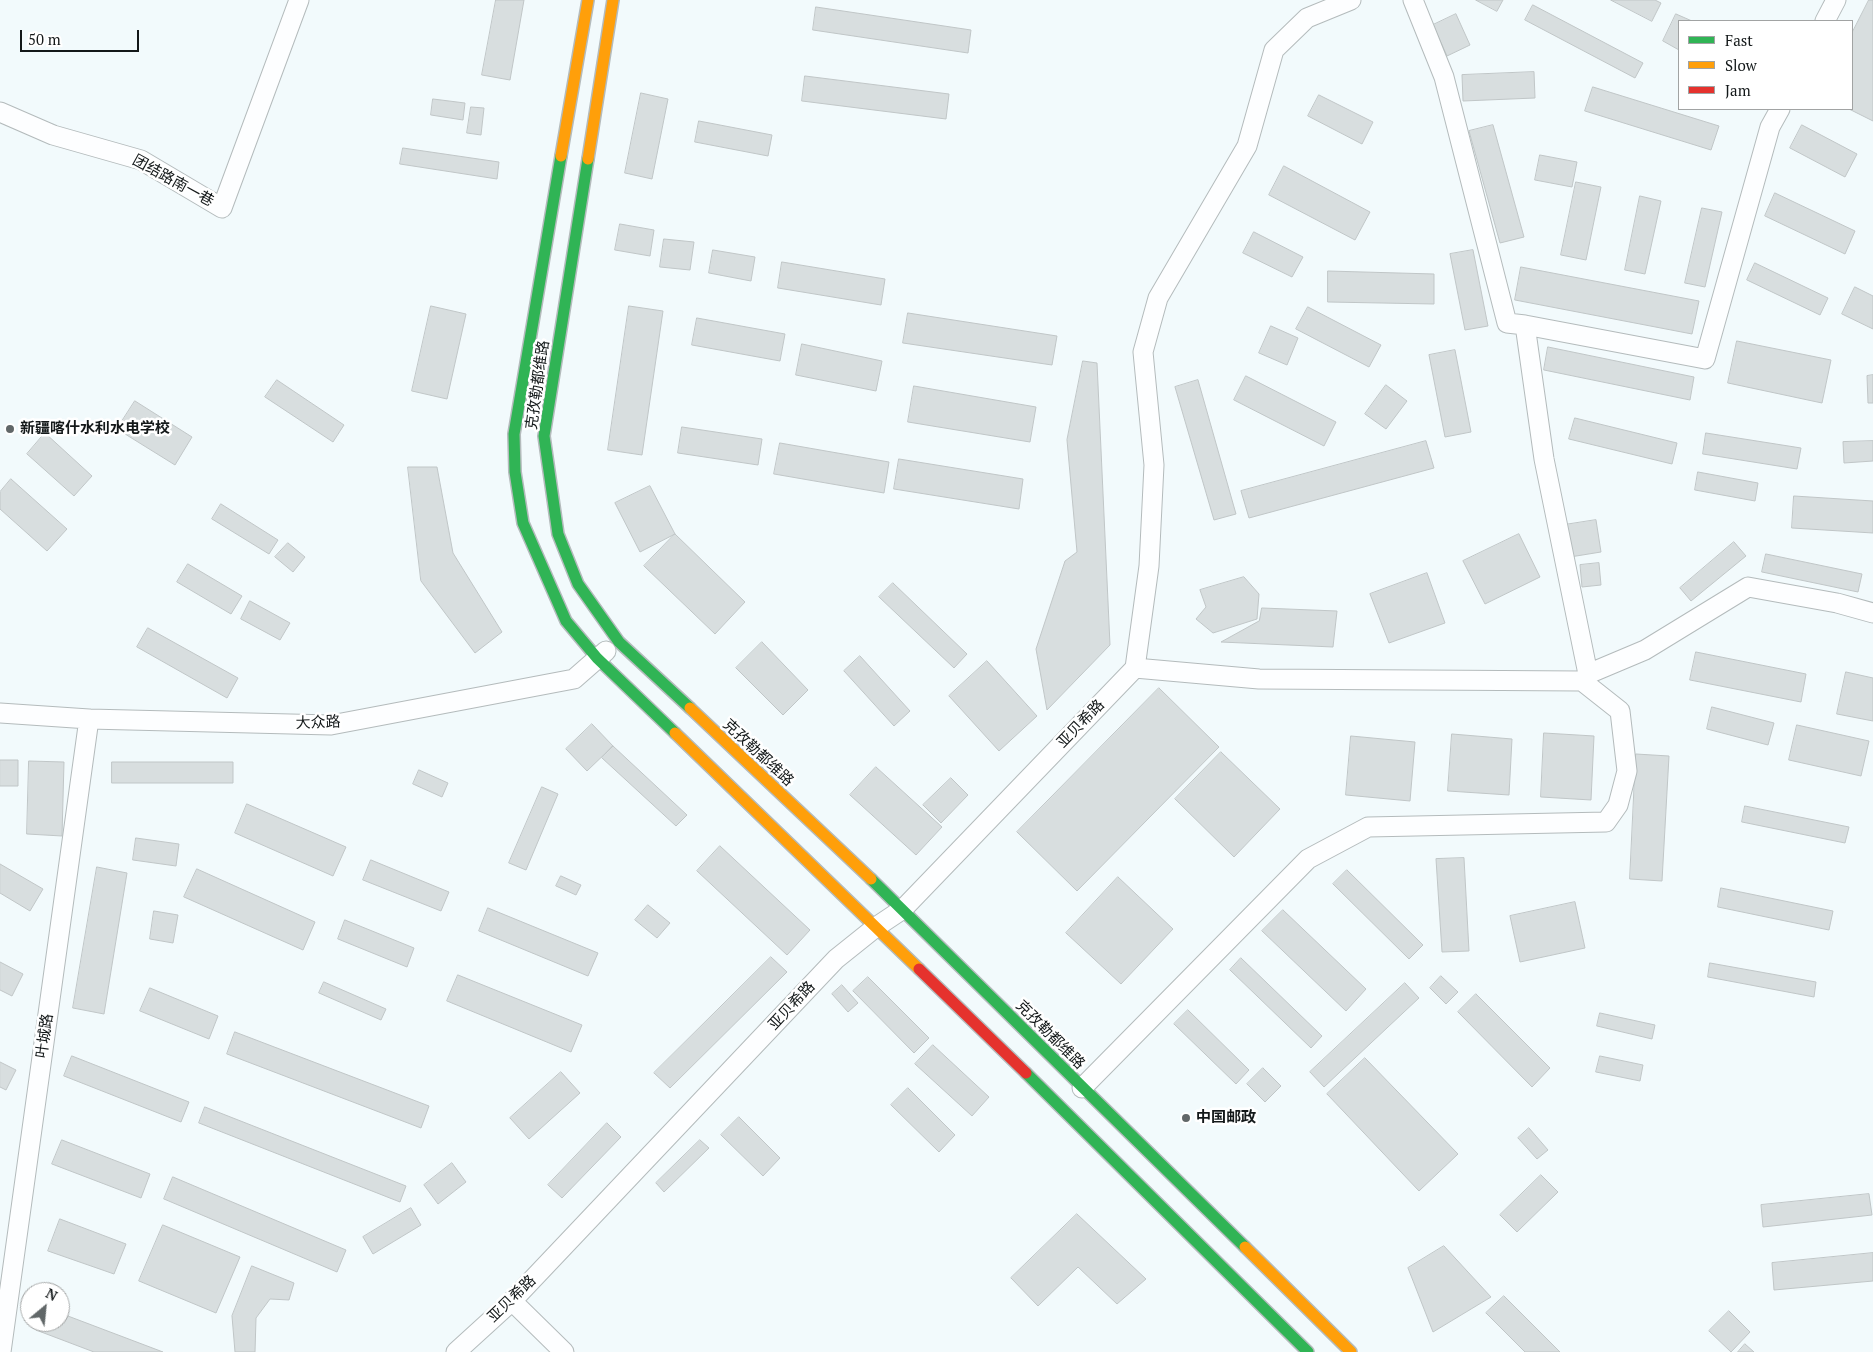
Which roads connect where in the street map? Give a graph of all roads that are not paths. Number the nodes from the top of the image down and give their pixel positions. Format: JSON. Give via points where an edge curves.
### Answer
{"nodes":[{"id":1,"x":299,"y":0,"type":"edge"},
{"id":2,"x":588,"y":0,"type":"edge"},
{"id":3,"x":613,"y":0,"type":"edge"},
{"id":4,"x":1350,"y":0,"type":"edge"},
{"id":5,"x":1413,"y":0,"type":"edge"},
{"id":6,"x":1836,"y":0,"type":"edge"},
{"id":7,"x":1826,"y":20,"type":"edge"},
{"id":8,"x":1779,"y":110,"type":"edge"},
{"id":9,"x":0,"y":112,"type":"edge"},
{"id":10,"x":1525,"y":325,"type":"junction"},
{"id":11,"x":1873,"y":612,"type":"edge"},
{"id":12,"x":619,"y":642,"type":"junction"},
{"id":13,"x":598,"y":658,"type":"junction"},
{"id":14,"x":1135,"y":668,"type":"junction"},
{"id":15,"x":1585,"y":678,"type":"junction"},
{"id":16,"x":0,"y":713,"type":"edge"},
{"id":17,"x":89,"y":719,"type":"junction"},
{"id":18,"x":902,"y":909,"type":"junction"},
{"id":19,"x":876,"y":927,"type":"junction"},
{"id":20,"x":1082,"y":1088,"type":"junction"},
{"id":21,"x":512,"y":1301,"type":"junction"},
{"id":22,"x":1,"y":1352,"type":"edge"},
{"id":23,"x":456,"y":1352,"type":"edge"},
{"id":24,"x":564,"y":1352,"type":"edge"},
{"id":25,"x":1308,"y":1352,"type":"edge"},
{"id":26,"x":1351,"y":1352,"type":"edge"}],
"edges":[{"from":1,"to":9,"type":"street","name":"团结路南一巷","via":[[222,208],[141,160],[53,135]]},
{"from":2,"to":13,"type":"main road","name":"克孜勒都维路","via":[[514,434],[515,472],[523,523],[566,621]]},
{"from":3,"to":12,"type":"main road","name":"克孜勒都维路","via":[[544,436],[558,534],[578,584]]},
{"from":4,"to":14,"type":"street","via":[[1307,18],[1274,50],[1247,146],[1158,298],[1143,352],[1154,465],[1149,566]]},
{"from":5,"to":10,"type":"street","via":[[1444,77],[1507,323]]},
{"from":6,"to":7,"type":"street"},
{"from":8,"to":10,"type":"street","via":[[1770,127],[1705,359]]},
{"from":10,"to":15,"type":"street","via":[[1544,459]]},
{"from":11,"to":15,"type":"street","via":[[1748,586],[1645,650]]},
{"from":12,"to":13,"type":"street","name":"大众路"},
{"from":12,"to":18,"type":"main road","name":"克孜勒都维路"},
{"from":13,"to":17,"type":"street","name":"大众路","via":[[574,679],[331,725]]},
{"from":13,"to":19,"type":"main road","name":"克孜勒都维路"},
{"from":14,"to":15,"type":"street","via":[[1259,679]]},
{"from":14,"to":18,"type":"street","name":"亚贝希路"},
{"from":15,"to":20,"type":"street","via":[[1620,711],[1627,771],[1618,805],[1606,822],[1368,827],[1308,860]]},
{"from":16,"to":17,"type":"street","name":"大众路"},
{"from":17,"to":22,"type":"street","name":"叶城路"},
{"from":18,"to":19,"type":"street","name":"亚贝希路"},
{"from":18,"to":20,"type":"main road","name":"克孜勒都维路"},
{"from":19,"to":21,"type":"street","name":"亚贝希路","via":[[836,959]]},
{"from":19,"to":25,"type":"main road","name":"克孜勒都维路"},
{"from":20,"to":26,"type":"main road","name":"克孜勒都维路"},
{"from":21,"to":23,"type":"street","name":"亚贝希路"},
{"from":21,"to":24,"type":"street"}]}
